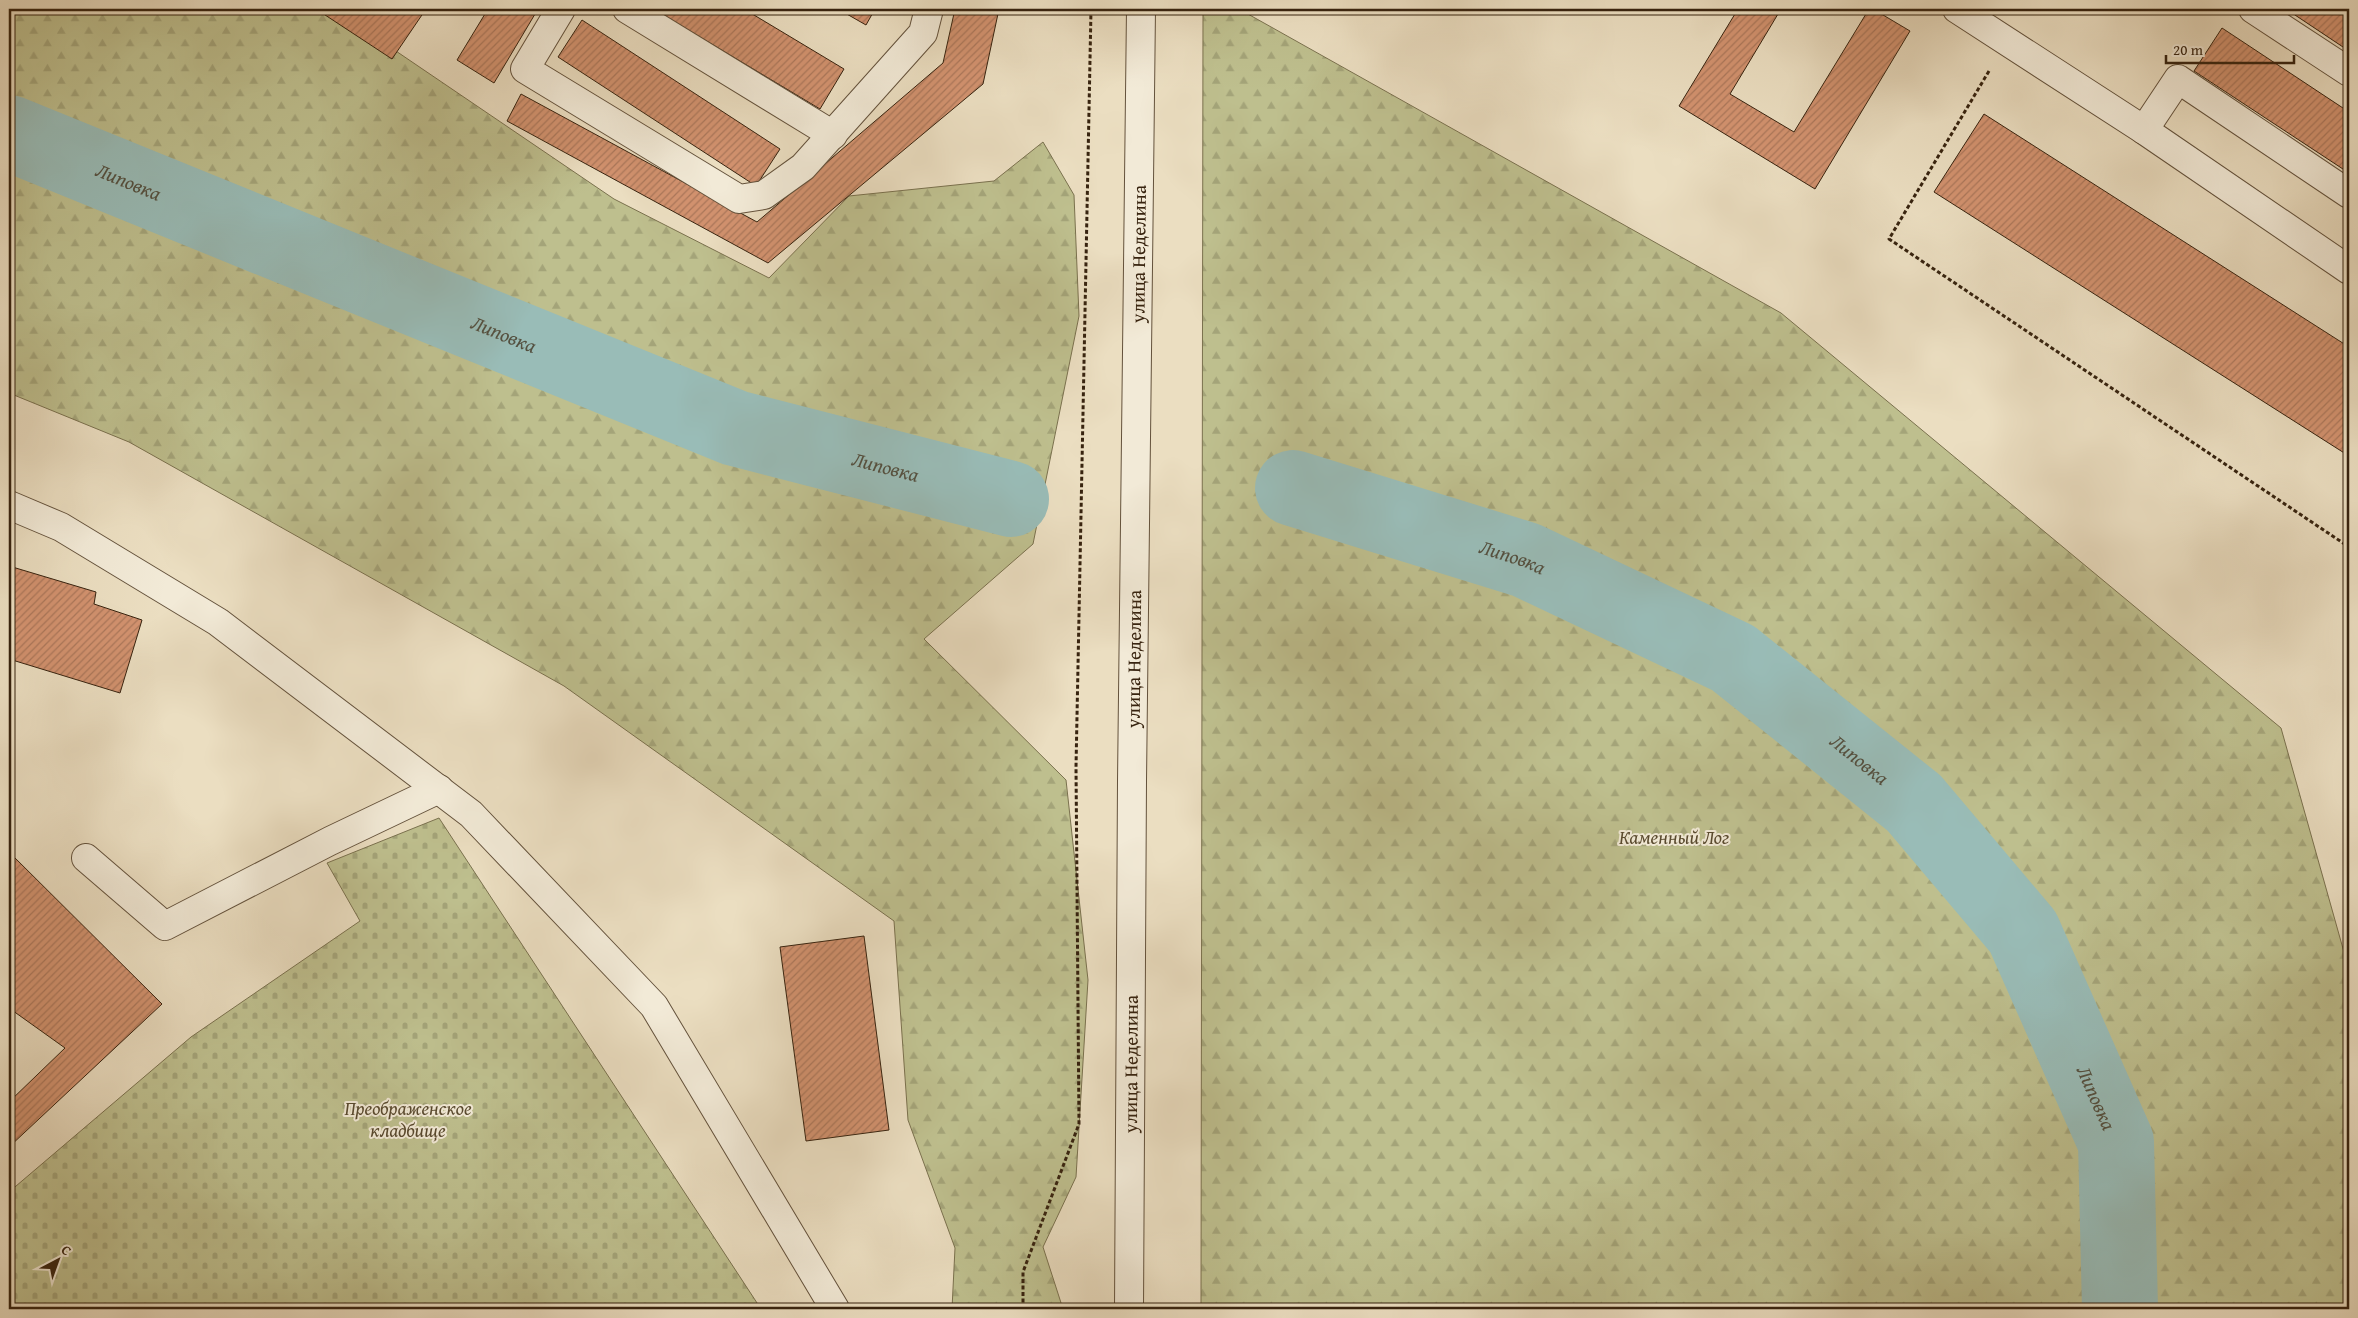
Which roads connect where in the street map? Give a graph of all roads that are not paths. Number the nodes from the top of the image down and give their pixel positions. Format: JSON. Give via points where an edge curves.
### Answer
{"nodes":[{"id":1,"x":561,"y":9,"type":"edge"},
{"id":2,"x":627,"y":9,"type":"edge"},
{"id":3,"x":929,"y":9,"type":"edge"},
{"id":4,"x":1141,"y":9,"type":"edge"},
{"id":5,"x":1957,"y":9,"type":"edge"},
{"id":6,"x":2253,"y":9,"type":"edge"},
{"id":7,"x":2349,"y":72,"type":"edge"},
{"id":8,"x":2144,"y":130,"type":"junction"},
{"id":9,"x":833,"y":134,"type":"junction"},
{"id":10,"x":2349,"y":194,"type":"edge"},
{"id":11,"x":2349,"y":270,"type":"edge"},
{"id":12,"x":9,"y":505,"type":"edge"},
{"id":13,"x":439,"y":789,"type":"junction"},
{"id":14,"x":86,"y":858,"type":"dead end"},
{"id":15,"x":835,"y":1309,"type":"edge"},
{"id":16,"x":1129,"y":1309,"type":"edge"}],
"edges":[{"from":1,"to":9,"type":"street","via":[[525,69],[739,198],[764,194],[803,167]]},
{"from":2,"to":9,"type":"street"},
{"from":3,"to":9,"type":"street","via":[[923,33]]},
{"from":4,"to":16,"type":"street","name":"улица Неделина"},
{"from":5,"to":8,"type":"street"},
{"from":6,"to":7,"type":"street"},
{"from":8,"to":10,"type":"street","via":[[2178,79]]},
{"from":8,"to":11,"type":"street"},
{"from":12,"to":13,"type":"street","via":[[61,527],[218,622]]},
{"from":13,"to":14,"type":"street","via":[[165,926]]},
{"from":13,"to":15,"type":"street","via":[[471,814],[654,1006]]}]}
